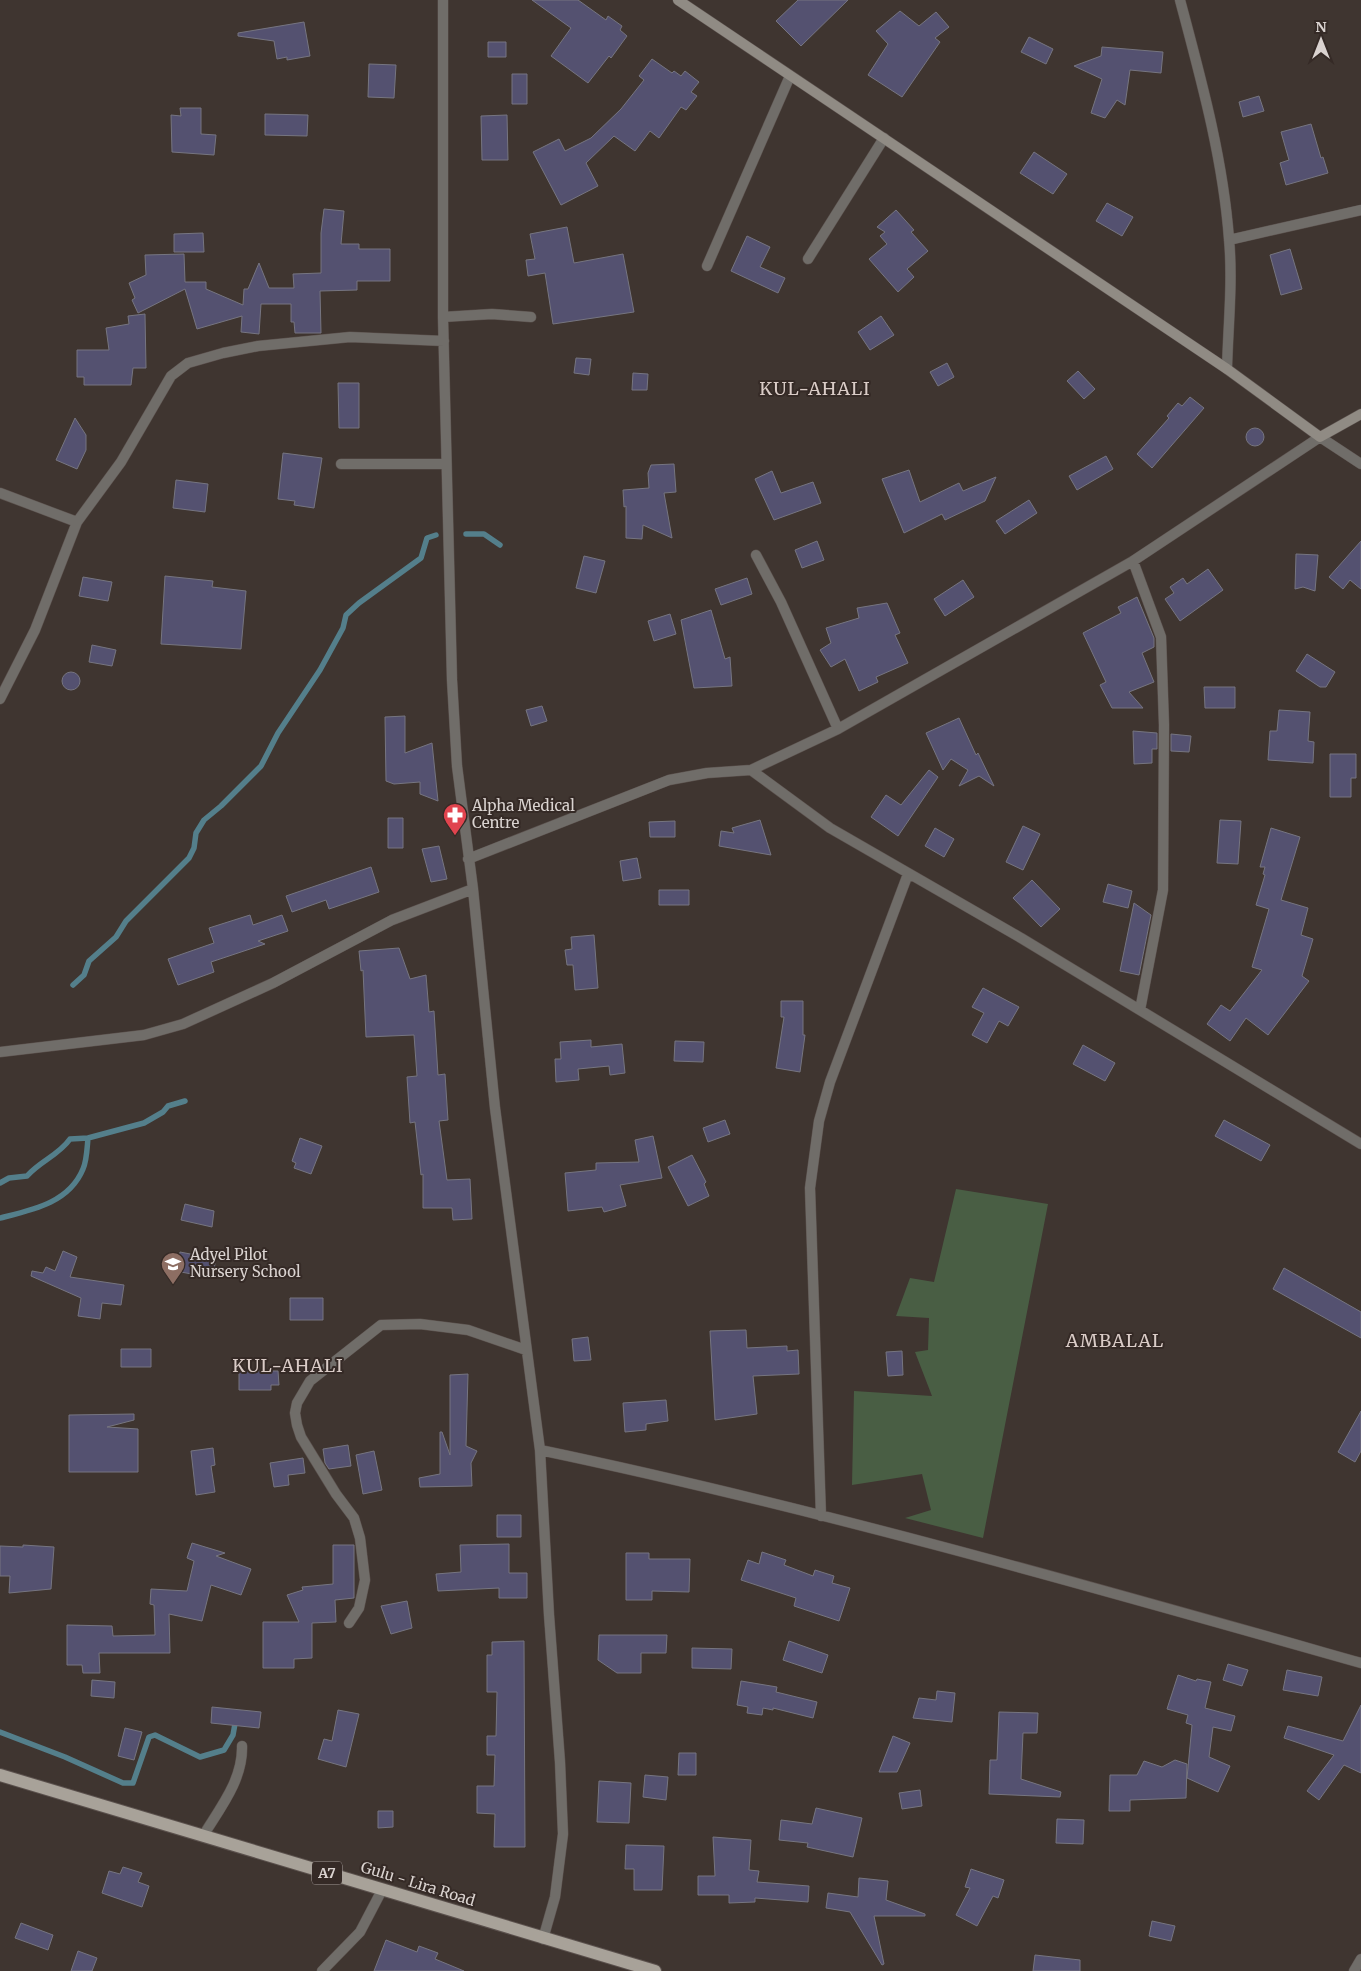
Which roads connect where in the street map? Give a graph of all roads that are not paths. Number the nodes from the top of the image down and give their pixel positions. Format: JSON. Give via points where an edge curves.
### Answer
{"nodes":[{"id":1,"x":442,"y":0,"type":"edge"},
{"id":2,"x":678,"y":0,"type":"edge"},
{"id":3,"x":1180,"y":0,"type":"edge"},
{"id":4,"x":790,"y":76,"type":"junction"},
{"id":5,"x":884,"y":138,"type":"junction"},
{"id":6,"x":1361,"y":210,"type":"edge"},
{"id":7,"x":1229,"y":240,"type":"junction"},
{"id":8,"x":808,"y":259,"type":"dead end"},
{"id":9,"x":708,"y":266,"type":"dead end"},
{"id":10,"x":443,"y":317,"type":"junction"},
{"id":11,"x":531,"y":317,"type":"dead end"},
{"id":12,"x":444,"y":341,"type":"junction"},
{"id":13,"x":1227,"y":370,"type":"junction"},
{"id":14,"x":1361,"y":414,"type":"edge"},
{"id":15,"x":1320,"y":437,"type":"junction"},
{"id":16,"x":341,"y":464,"type":"dead end"},
{"id":17,"x":446,"y":464,"type":"junction"},
{"id":18,"x":1361,"y":464,"type":"edge"},
{"id":19,"x":0,"y":493,"type":"edge"},
{"id":20,"x":76,"y":522,"type":"junction"},
{"id":21,"x":756,"y":555,"type":"dead end"},
{"id":22,"x":1133,"y":561,"type":"junction"},
{"id":23,"x":0,"y":699,"type":"edge"},
{"id":24,"x":838,"y":729,"type":"junction"},
{"id":25,"x":751,"y":770,"type":"junction"},
{"id":26,"x":468,"y":859,"type":"junction"},
{"id":27,"x":908,"y":874,"type":"junction"},
{"id":28,"x":473,"y":889,"type":"junction"},
{"id":29,"x":1140,"y":1010,"type":"junction"},
{"id":30,"x":0,"y":1052,"type":"edge"},
{"id":31,"x":1361,"y":1144,"type":"edge"},
{"id":32,"x":526,"y":1350,"type":"junction"},
{"id":33,"x":540,"y":1450,"type":"junction"},
{"id":34,"x":821,"y":1516,"type":"junction"},
{"id":35,"x":349,"y":1623,"type":"dead end"},
{"id":36,"x":1361,"y":1663,"type":"edge"},
{"id":37,"x":242,"y":1746,"type":"dead end"},
{"id":38,"x":0,"y":1775,"type":"edge"},
{"id":39,"x":203,"y":1836,"type":"junction"},
{"id":40,"x":382,"y":1890,"type":"junction"},
{"id":41,"x":543,"y":1939,"type":"junction"},
{"id":42,"x":1361,"y":1959,"type":"edge"},
{"id":43,"x":322,"y":1971,"type":"edge"},
{"id":44,"x":655,"y":1971,"type":"edge"},
{"id":45,"x":1354,"y":1971,"type":"edge"}],
"edges":[{"from":1,"to":10,"type":"street"},
{"from":2,"to":4,"type":"street"},
{"from":3,"to":7,"type":"street","via":[[1209,112]]},
{"from":4,"to":5,"type":"street"},
{"from":4,"to":9,"type":"street"},
{"from":5,"to":8,"type":"street"},
{"from":5,"to":13,"type":"street"},
{"from":6,"to":7,"type":"street"},
{"from":7,"to":13,"type":"street"},
{"from":10,"to":11,"type":"street","via":[[492,314]]},
{"from":10,"to":12,"type":"street"},
{"from":12,"to":17,"type":"street"},
{"from":12,"to":20,"type":"street","via":[[350,337],[258,346],[188,363],[171,376],[122,462]]},
{"from":13,"to":15,"type":"street"},
{"from":14,"to":15,"type":"street"},
{"from":15,"to":18,"type":"street"},
{"from":15,"to":22,"type":"street"},
{"from":16,"to":17,"type":"street"},
{"from":17,"to":26,"type":"street","via":[[453,699]]},
{"from":19,"to":20,"type":"street"},
{"from":20,"to":23,"type":"street","via":[[35,630]]},
{"from":21,"to":24,"type":"street","via":[[781,602]]},
{"from":22,"to":24,"type":"street"},
{"from":22,"to":29,"type":"street","via":[[1161,637],[1164,715],[1163,890]]},
{"from":24,"to":25,"type":"street"},
{"from":25,"to":26,"type":"street","via":[[669,780]]},
{"from":25,"to":27,"type":"street","via":[[830,828]]},
{"from":26,"to":28,"type":"street"},
{"from":27,"to":29,"type":"street"},
{"from":27,"to":34,"type":"street","via":[[830,1082],[812,1159],[810,1188]]},
{"from":28,"to":30,"type":"street","via":[[392,920],[273,983],[183,1024],[144,1035]]},
{"from":28,"to":32,"type":"street","via":[[495,1108]]},
{"from":29,"to":31,"type":"street"},
{"from":32,"to":33,"type":"street"},
{"from":32,"to":35,"type":"street","via":[[468,1330],[420,1324],[381,1325],[310,1381],[295,1413],[301,1437],[354,1518],[360,1538],[365,1580],[359,1608]]},
{"from":33,"to":34,"type":"street"},
{"from":33,"to":41,"type":"street","via":[[563,1834],[555,1897]]},
{"from":34,"to":36,"type":"street"},
{"from":37,"to":39,"type":"street","via":[[242,1762],[225,1800]]},
{"from":38,"to":39,"type":"main road","name":"Gulu - Lira Road","number":"A7"},
{"from":39,"to":40,"type":"main road","name":"Gulu - Lira Road","number":"A7"},
{"from":40,"to":41,"type":"main road","name":"Gulu - Lira Road","number":"A7"},
{"from":40,"to":43,"type":"street","via":[[360,1932]]},
{"from":41,"to":44,"type":"main road","name":"Gulu - Lira Road","number":"A7"},
{"from":42,"to":45,"type":"street"}]}
